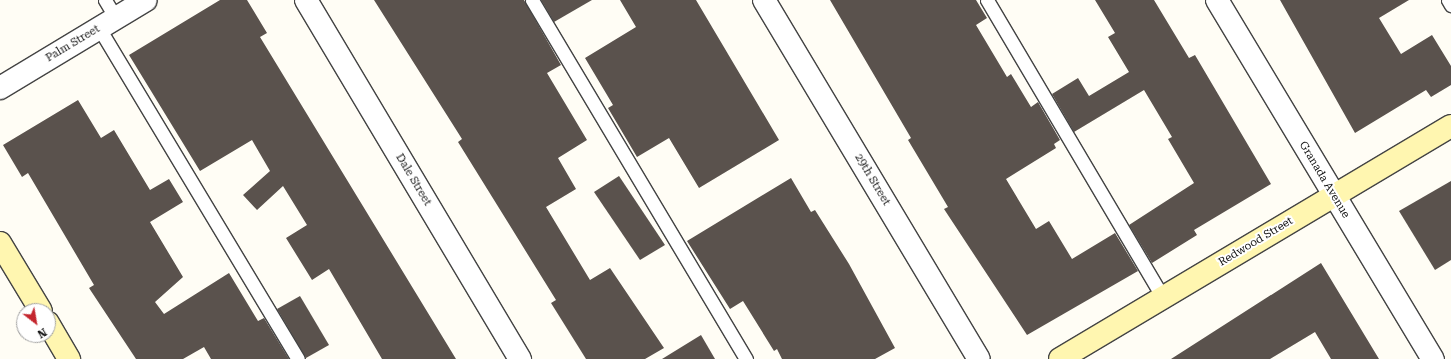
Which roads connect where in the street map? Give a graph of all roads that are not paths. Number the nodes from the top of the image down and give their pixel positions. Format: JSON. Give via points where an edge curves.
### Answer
{"nodes":[{"id":1,"x":146,"y":0,"type":"edge"},
{"id":2,"x":306,"y":0,"type":"edge"},
{"id":3,"x":532,"y":0,"type":"edge"},
{"id":4,"x":764,"y":0,"type":"edge"},
{"id":5,"x":987,"y":0,"type":"edge"},
{"id":6,"x":1217,"y":0,"type":"edge"},
{"id":7,"x":1448,"y":0,"type":"edge"},
{"id":8,"x":1451,"y":5,"type":"edge"},
{"id":9,"x":107,"y":15,"type":"edge"},
{"id":10,"x":0,"y":88,"type":"edge"},
{"id":11,"x":1451,"y":126,"type":"edge"},
{"id":12,"x":1333,"y":196,"type":"junction"},
{"id":13,"x":0,"y":243,"type":"edge"},
{"id":14,"x":1163,"y":298,"type":"junction"},
{"id":15,"x":36,"y":303,"type":"edge"},
{"id":16,"x":56,"y":336,"type":"edge"},
{"id":17,"x":70,"y":359,"type":"edge"},
{"id":18,"x":298,"y":359,"type":"edge"},
{"id":19,"x":520,"y":359,"type":"edge"},
{"id":20,"x":746,"y":359,"type":"edge"},
{"id":21,"x":979,"y":359,"type":"edge"},
{"id":22,"x":1060,"y":359,"type":"edge"},
{"id":23,"x":1433,"y":359,"type":"edge"}],
"edges":[{"from":1,"to":9,"type":"street","name":"Palm Street"},
{"from":2,"to":19,"type":"street","name":"Dale Street"},
{"from":3,"to":20,"type":"lane"},
{"from":4,"to":21,"type":"street","name":"29th Street"},
{"from":5,"to":14,"type":"lane"},
{"from":6,"to":12,"type":"street","name":"Granada Avenue"},
{"from":7,"to":8,"type":"lane"},
{"from":9,"to":10,"type":"street","name":"Palm Street"},
{"from":9,"to":18,"type":"lane"},
{"from":11,"to":12,"type":"street","name":"Redwood Street"},
{"from":12,"to":14,"type":"street","name":"Redwood Street"},
{"from":12,"to":23,"type":"street","name":"Granada Avenue"},
{"from":13,"to":15,"type":"street"},
{"from":14,"to":22,"type":"street","name":"Redwood Street"},
{"from":16,"to":17,"type":"street"}]}
